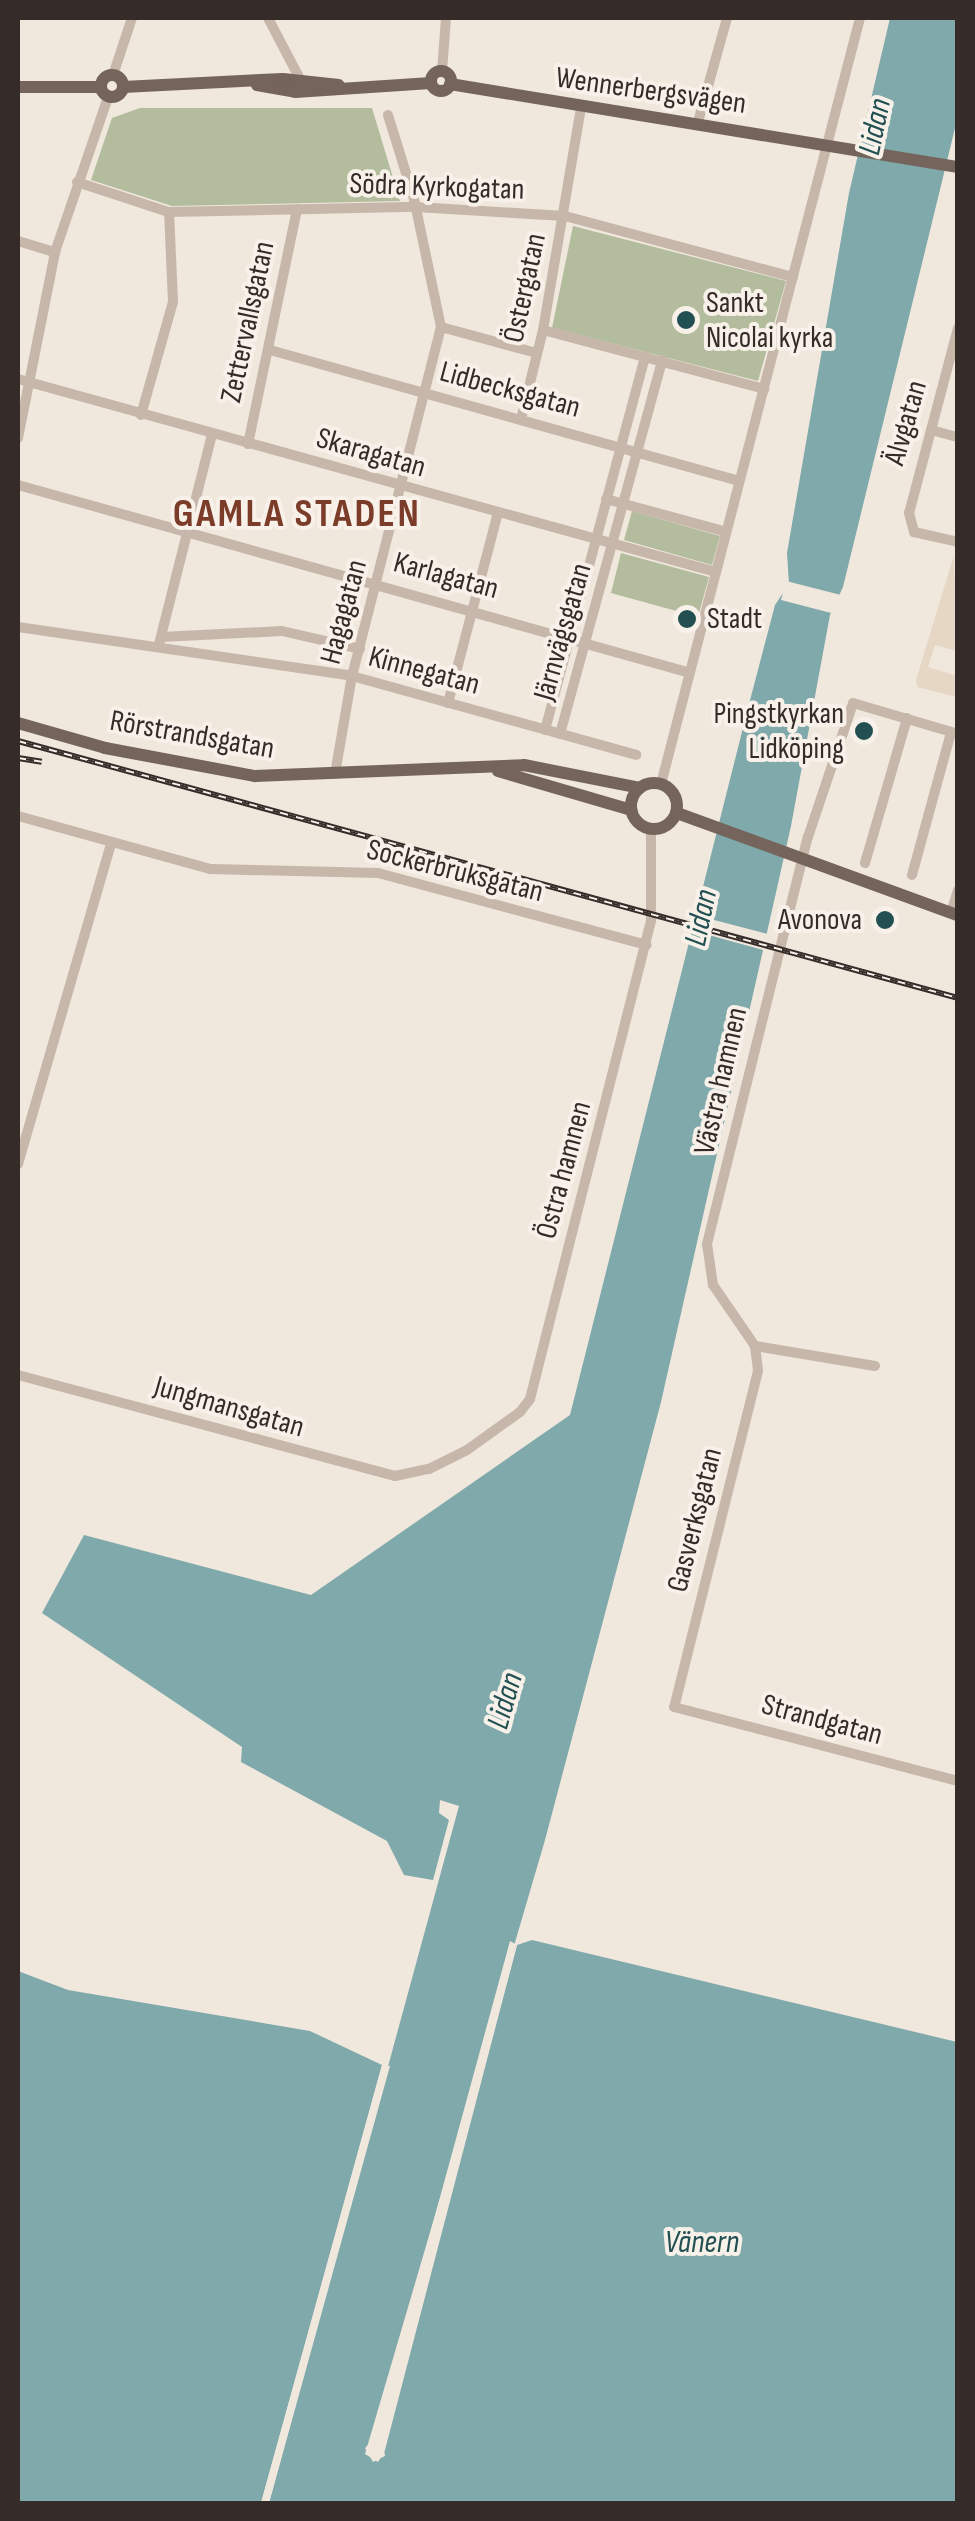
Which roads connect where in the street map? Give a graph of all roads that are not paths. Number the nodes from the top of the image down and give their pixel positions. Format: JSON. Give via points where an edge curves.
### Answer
{"nodes":[{"id":1,"x":132,"y":18,"type":"edge"},
{"id":2,"x":268,"y":18,"type":"edge"},
{"id":3,"x":446,"y":18,"type":"edge"},
{"id":4,"x":726,"y":18,"type":"edge"},
{"id":5,"x":860,"y":18,"type":"edge"},
{"id":6,"x":446,"y":78,"type":"junction"},
{"id":7,"x":300,"y":80,"type":"junction"},
{"id":8,"x":118,"y":81,"type":"junction"},
{"id":9,"x":257,"y":85,"type":"junction"},
{"id":10,"x":339,"y":85,"type":"junction"},
{"id":11,"x":18,"y":88,"type":"edge"},
{"id":12,"x":104,"y":92,"type":"junction"},
{"id":13,"x":581,"y":107,"type":"junction"},
{"id":14,"x":388,"y":115,"type":"dead end"},
{"id":15,"x":698,"y":122,"type":"junction"},
{"id":16,"x":828,"y":141,"type":"junction"},
{"id":17,"x":958,"y":166,"type":"edge"},
{"id":18,"x":77,"y":182,"type":"junction"},
{"id":19,"x":416,"y":207,"type":"junction"},
{"id":20,"x":297,"y":210,"type":"junction"},
{"id":21,"x":169,"y":212,"type":"junction"},
{"id":22,"x":565,"y":216,"type":"junction"},
{"id":23,"x":18,"y":241,"type":"edge"},
{"id":24,"x":55,"y":252,"type":"junction"},
{"id":25,"x":793,"y":277,"type":"junction"},
{"id":26,"x":441,"y":327,"type":"junction"},
{"id":27,"x":543,"y":330,"type":"junction"},
{"id":28,"x":957,"y":330,"type":"edge"},
{"id":29,"x":270,"y":350,"type":"junction"},
{"id":30,"x":537,"y":353,"type":"junction"},
{"id":31,"x":645,"y":356,"type":"junction"},
{"id":32,"x":662,"y":360,"type":"junction"},
{"id":33,"x":22,"y":381,"type":"edge"},
{"id":34,"x":764,"y":389,"type":"junction"},
{"id":35,"x":424,"y":392,"type":"junction"},
{"id":36,"x":142,"y":415,"type":"junction"},
{"id":37,"x":521,"y":419,"type":"junction"},
{"id":38,"x":931,"y":430,"type":"junction"},
{"id":39,"x":212,"y":434,"type":"junction"},
{"id":40,"x":958,"y":437,"type":"edge"},
{"id":41,"x":18,"y":438,"type":"edge"},
{"id":42,"x":248,"y":444,"type":"junction"},
{"id":43,"x":621,"y":446,"type":"junction"},
{"id":44,"x":640,"y":451,"type":"junction"},
{"id":45,"x":736,"y":480,"type":"junction"},
{"id":46,"x":18,"y":485,"type":"edge"},
{"id":47,"x":402,"y":488,"type":"junction"},
{"id":48,"x":606,"y":498,"type":"junction"},
{"id":49,"x":625,"y":503,"type":"junction"},
{"id":50,"x":498,"y":513,"type":"junction"},
{"id":51,"x":190,"y":528,"type":"junction"},
{"id":52,"x":723,"y":531,"type":"junction"},
{"id":53,"x":957,"y":539,"type":"edge"},
{"id":54,"x":596,"y":540,"type":"junction"},
{"id":55,"x":614,"y":544,"type":"junction"},
{"id":56,"x":712,"y":571,"type":"junction"},
{"id":57,"x":378,"y":583,"type":"junction"},
{"id":58,"x":473,"y":610,"type":"junction"},
{"id":59,"x":18,"y":627,"type":"edge"},
{"id":60,"x":570,"y":636,"type":"junction"},
{"id":61,"x":160,"y":641,"type":"junction"},
{"id":62,"x":585,"y":642,"type":"junction"},
{"id":63,"x":360,"y":649,"type":"junction"},
{"id":64,"x":687,"y":672,"type":"junction"},
{"id":65,"x":352,"y":676,"type":"junction"},
{"id":66,"x":448,"y":702,"type":"junction"},
{"id":67,"x":908,"y":718,"type":"junction"},
{"id":68,"x":18,"y":723,"type":"edge"},
{"id":69,"x":545,"y":730,"type":"junction"},
{"id":70,"x":954,"y":733,"type":"edge"},
{"id":71,"x":560,"y":734,"type":"junction"},
{"id":72,"x":636,"y":755,"type":"dead end"},
{"id":73,"x":482,"y":767,"type":"junction"},
{"id":74,"x":336,"y":774,"type":"junction"},
{"id":75,"x":661,"y":784,"type":"junction"},
{"id":76,"x":640,"y":788,"type":"junction"},
{"id":77,"x":631,"y":810,"type":"junction"},
{"id":78,"x":677,"y":813,"type":"junction"},
{"id":79,"x":18,"y":816,"type":"edge"},
{"id":80,"x":651,"y":830,"type":"junction"},
{"id":81,"x":112,"y":844,"type":"junction"},
{"id":82,"x":804,"y":855,"type":"junction"},
{"id":83,"x":865,"y":864,"type":"dead end"},
{"id":84,"x":912,"y":875,"type":"dead end"},
{"id":85,"x":958,"y":890,"type":"edge"},
{"id":86,"x":954,"y":914,"type":"edge"},
{"id":87,"x":646,"y":945,"type":"junction"},
{"id":88,"x":18,"y":1164,"type":"edge"},
{"id":89,"x":756,"y":1346,"type":"junction"},
{"id":90,"x":875,"y":1366,"type":"dead end"},
{"id":91,"x":18,"y":1375,"type":"edge"},
{"id":92,"x":428,"y":1470,"type":"joint"},
{"id":93,"x":674,"y":1707,"type":"joint"},
{"id":94,"x":958,"y":1782,"type":"edge"}],
"edges":[{"from":1,"to":8,"type":"street"},
{"from":2,"to":7,"type":"street"},
{"from":3,"to":6,"type":"street"},
{"from":4,"to":15,"type":"street"},
{"from":5,"to":16,"type":"street"},
{"from":6,"to":10,"type":"main road","name":"Wennerbergsvägen","via":[[442,91],[432,82]]},
{"from":6,"to":13,"type":"main road","name":"Wennerbergsvägen"},
{"from":7,"to":9,"type":"main road"},
{"from":7,"to":10,"type":"main road"},
{"from":8,"to":9,"type":"main road"},
{"from":8,"to":12,"type":"main road"},
{"from":8,"to":12,"type":"main road"},
{"from":9,"to":10,"type":"main road","via":[[295,92]]},
{"from":11,"to":12,"type":"main road"},
{"from":12,"to":18,"type":"street"},
{"from":13,"to":15,"type":"main road","name":"Wennerbergsvägen"},
{"from":13,"to":22,"type":"street","name":"Östergatan"},
{"from":14,"to":19,"type":"street","name":"Hagagatan"},
{"from":15,"to":16,"type":"main road","name":"Wennerbergsvägen"},
{"from":16,"to":17,"type":"main road","name":"Wennerbergsvägen"},
{"from":16,"to":25,"type":"street"},
{"from":18,"to":21,"type":"street","name":"Södra Kyrkogatan"},
{"from":18,"to":24,"type":"street"},
{"from":19,"to":20,"type":"street","name":"Södra Kyrkogatan"},
{"from":19,"to":22,"type":"street","name":"Södra Kyrkogatan"},
{"from":19,"to":26,"type":"street","name":"Hagagatan"},
{"from":20,"to":21,"type":"street","name":"Södra Kyrkogatan"},
{"from":20,"to":29,"type":"street","name":"Zettervallsgatan"},
{"from":21,"to":36,"type":"street","via":[[173,302]]},
{"from":22,"to":25,"type":"street","name":"Södra Kyrkogatan"},
{"from":22,"to":27,"type":"street","name":"Östergatan"},
{"from":23,"to":24,"type":"street"},
{"from":24,"to":33,"type":"street"},
{"from":25,"to":34,"type":"street"},
{"from":26,"to":30,"type":"street"},
{"from":26,"to":35,"type":"street","name":"Hagagatan"},
{"from":27,"to":30,"type":"street","name":"Östergatan"},
{"from":27,"to":31,"type":"street"},
{"from":28,"to":38,"type":"street","name":"Älvgatan"},
{"from":29,"to":35,"type":"street","name":"Lidbecksgatan"},
{"from":29,"to":42,"type":"street","name":"Zettervallsgatan"},
{"from":30,"to":37,"type":"street","name":"Östergatan"},
{"from":31,"to":32,"type":"street"},
{"from":31,"to":43,"type":"street","name":"Järnvägsgatan"},
{"from":32,"to":34,"type":"street"},
{"from":32,"to":44,"type":"street","name":"Järnvägsgatan"},
{"from":33,"to":36,"type":"street","name":"Skaragatan"},
{"from":33,"to":41,"type":"street"},
{"from":34,"to":45,"type":"street"},
{"from":35,"to":37,"type":"street","name":"Lidbecksgatan"},
{"from":35,"to":47,"type":"street","name":"Hagagatan"},
{"from":36,"to":39,"type":"street","name":"Skaragatan"},
{"from":37,"to":43,"type":"street","name":"Lidbecksgatan"},
{"from":38,"to":40,"type":"street"},
{"from":38,"to":53,"type":"street","name":"Älvgatan","via":[[909,513],[914,532]]},
{"from":39,"to":42,"type":"street","name":"Skaragatan"},
{"from":39,"to":51,"type":"street"},
{"from":42,"to":47,"type":"street","name":"Skaragatan"},
{"from":43,"to":44,"type":"street","name":"Lidbecksgatan"},
{"from":43,"to":48,"type":"street","name":"Järnvägsgatan"},
{"from":44,"to":45,"type":"street","name":"Lidbecksgatan"},
{"from":44,"to":49,"type":"street","name":"Järnvägsgatan"},
{"from":45,"to":52,"type":"street"},
{"from":46,"to":51,"type":"street","name":"Karlagatan"},
{"from":47,"to":50,"type":"street","name":"Skaragatan"},
{"from":47,"to":57,"type":"street","name":"Hagagatan"},
{"from":48,"to":49,"type":"street"},
{"from":48,"to":54,"type":"street","name":"Järnvägsgatan"},
{"from":49,"to":52,"type":"street"},
{"from":49,"to":55,"type":"street","name":"Järnvägsgatan"},
{"from":50,"to":54,"type":"street","name":"Skaragatan"},
{"from":50,"to":58,"type":"street"},
{"from":51,"to":57,"type":"street","name":"Karlagatan"},
{"from":51,"to":61,"type":"street"},
{"from":52,"to":56,"type":"street"},
{"from":54,"to":55,"type":"street","name":"Skaragatan"},
{"from":54,"to":60,"type":"street","name":"Järnvägsgatan"},
{"from":55,"to":56,"type":"street","name":"Skaragatan"},
{"from":55,"to":62,"type":"street","name":"Järnvägsgatan"},
{"from":56,"to":64,"type":"street"},
{"from":57,"to":58,"type":"street","name":"Karlagatan"},
{"from":57,"to":63,"type":"street","name":"Hagagatan"},
{"from":58,"to":60,"type":"street","name":"Karlagatan"},
{"from":58,"to":66,"type":"street"},
{"from":59,"to":61,"type":"street","name":"Kinnegatan"},
{"from":60,"to":62,"type":"street","name":"Karlagatan"},
{"from":60,"to":69,"type":"street","name":"Järnvägsgatan"},
{"from":61,"to":63,"type":"street","via":[[291,632],[318,644]]},
{"from":61,"to":65,"type":"street","name":"Kinnegatan"},
{"from":62,"to":64,"type":"street","name":"Karlagatan"},
{"from":62,"to":71,"type":"street","name":"Järnvägsgatan"},
{"from":63,"to":65,"type":"street","name":"Hagagatan"},
{"from":64,"to":75,"type":"street"},
{"from":65,"to":66,"type":"street","name":"Kinnegatan"},
{"from":65,"to":74,"type":"street","name":"Hagagatan"},
{"from":66,"to":69,"type":"street","name":"Kinnegatan"},
{"from":67,"to":70,"type":"street"},
{"from":67,"to":82,"type":"street","name":"Västra hamnen","via":[[853,702]]},
{"from":67,"to":83,"type":"street"},
{"from":68,"to":74,"type":"main road","name":"Rörstrandsgatan","via":[[218,770]]},
{"from":69,"to":71,"type":"street","name":"Kinnegatan"},
{"from":70,"to":84,"type":"street"},
{"from":71,"to":72,"type":"street","name":"Kinnegatan"},
{"from":73,"to":74,"type":"main road","name":"Rörstrandsgatan"},
{"from":73,"to":76,"type":"main road","name":"Rörstrandsgatan","via":[[524,766]]},
{"from":73,"to":77,"type":"main road","name":"Rörstrandsgatan"},
{"from":75,"to":76,"type":"main road"},
{"from":75,"to":78,"type":"main road","via":[[673,792]]},
{"from":76,"to":77,"type":"main road"},
{"from":77,"to":80,"type":"main road"},
{"from":78,"to":80,"type":"main road","via":[[667,826]]},
{"from":78,"to":82,"type":"main road"},
{"from":79,"to":81,"type":"street","name":"Sockerbruksgatan"},
{"from":80,"to":87,"type":"street","name":"Östra hamnen","via":[[654,901]]},
{"from":81,"to":87,"type":"street","name":"Sockerbruksgatan","via":[[212,870],[378,873]]},
{"from":81,"to":88,"type":"street"},
{"from":82,"to":86,"type":"main road"},
{"from":82,"to":89,"type":"street","name":"Västra hamnen","via":[[707,1244],[713,1285]]},
{"from":85,"to":86,"type":"street"},
{"from":87,"to":92,"type":"street","name":"Östra hamnen","via":[[530,1399],[500,1428]]},
{"from":89,"to":90,"type":"street"},
{"from":89,"to":93,"type":"street","name":"Gasverksgatan","via":[[758,1371]]},
{"from":91,"to":92,"type":"street","name":"Jungmansgatan","via":[[375,1473]]},
{"from":93,"to":94,"type":"street","name":"Strandgatan"}]}
